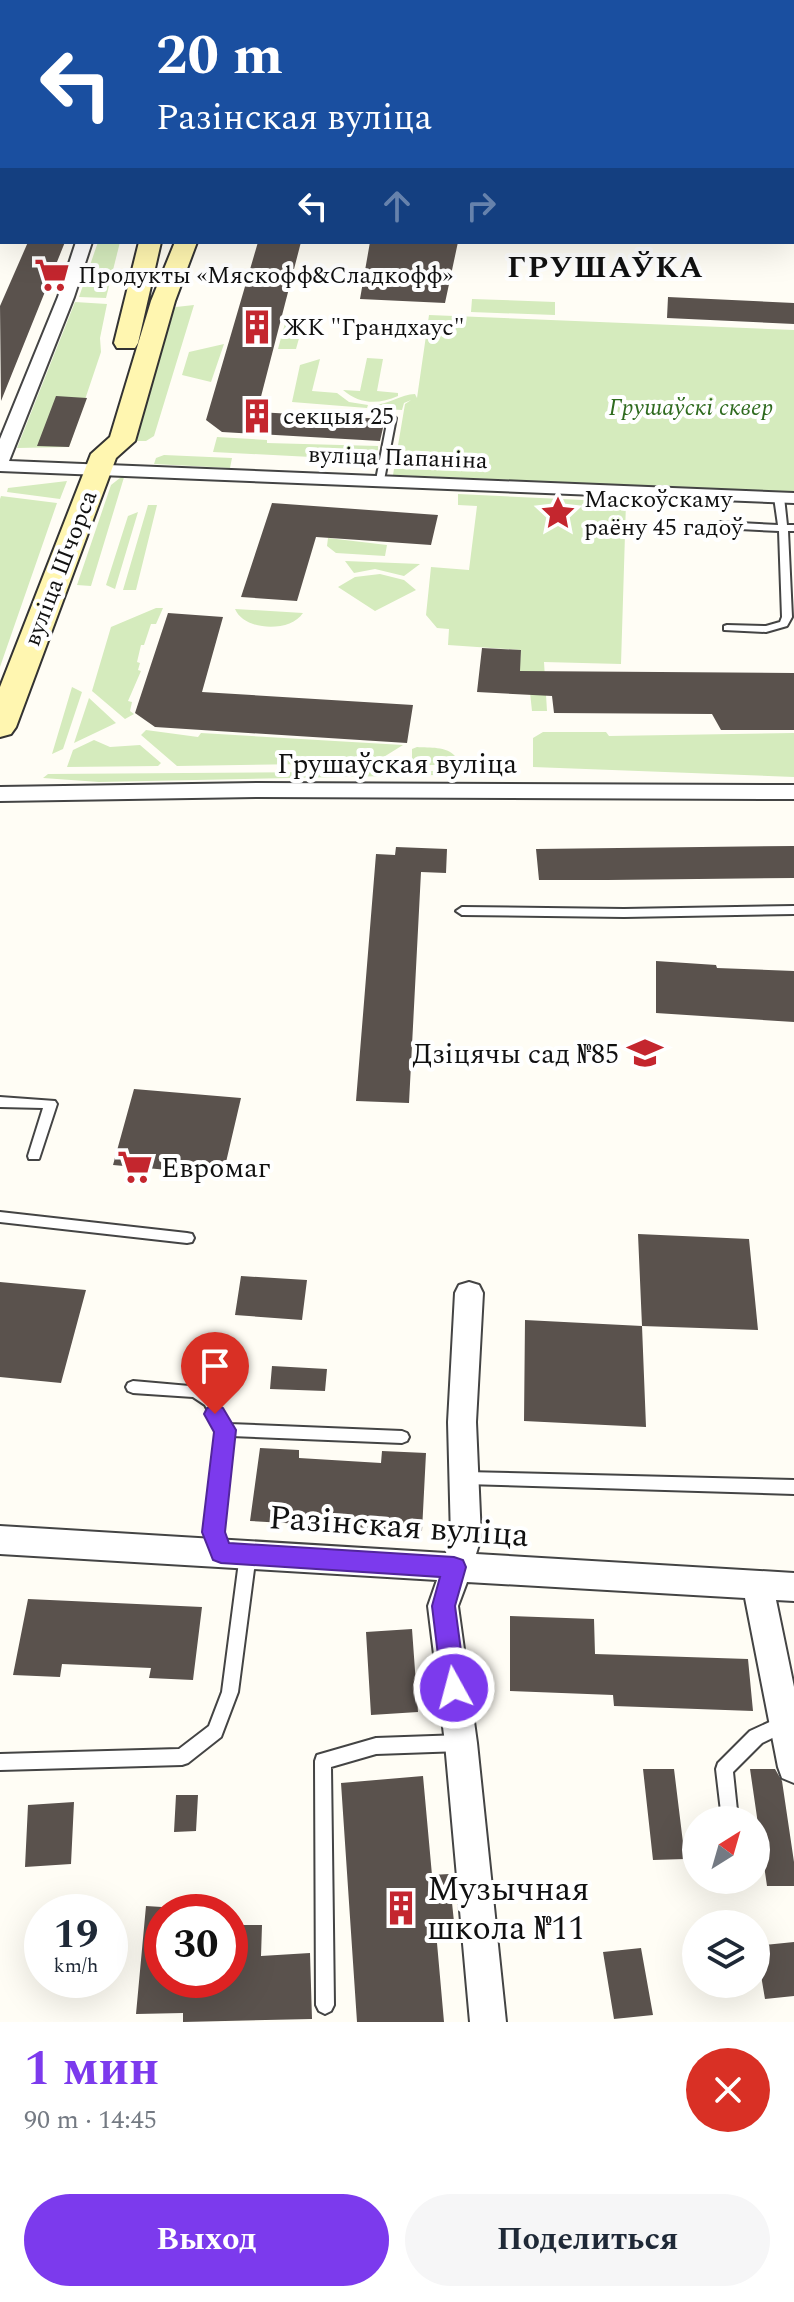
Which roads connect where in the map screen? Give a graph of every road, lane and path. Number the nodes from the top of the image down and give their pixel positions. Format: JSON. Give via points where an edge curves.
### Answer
{"nodes":[{"id":1,"x":83,"y":244,"type":"edge"},
{"id":2,"x":150,"y":244,"type":"edge"},
{"id":3,"x":185,"y":244,"type":"edge"},
{"id":4,"x":110,"y":398,"type":"dead end"},
{"id":5,"x":392,"y":418,"type":"dead end"},
{"id":6,"x":101,"y":426,"type":"dead end"},
{"id":7,"x":101,"y":461,"type":"junction"},
{"id":8,"x":0,"y":463,"type":"edge"},
{"id":9,"x":380,"y":480,"type":"junction"},
{"id":10,"x":787,"y":498,"type":"edge"},
{"id":11,"x":720,"y":525,"type":"dead end"},
{"id":12,"x":788,"y":528,"type":"edge"},
{"id":13,"x":789,"y":624,"type":"edge"},
{"id":14,"x":727,"y":628,"type":"dead end"},
{"id":15,"x":0,"y":727,"type":"edge"},
{"id":16,"x":794,"y":792,"type":"edge"},
{"id":17,"x":0,"y":794,"type":"edge"},
{"id":18,"x":794,"y":910,"type":"edge"},
{"id":19,"x":462,"y":911,"type":"dead end"},
{"id":20,"x":0,"y":1102,"type":"edge"},
{"id":21,"x":34,"y":1156,"type":"dead end"},
{"id":22,"x":0,"y":1217,"type":"edge"},
{"id":23,"x":187,"y":1238,"type":"dead end"},
{"id":24,"x":469,"y":1293,"type":"dead end"},
{"id":25,"x":133,"y":1387,"type":"dead end"},
{"id":26,"x":225,"y":1430,"type":"junction"},
{"id":27,"x":402,"y":1437,"type":"dead end"},
{"id":28,"x":465,"y":1478,"type":"junction"},
{"id":29,"x":794,"y":1487,"type":"edge"},
{"id":30,"x":0,"y":1540,"type":"edge"},
{"id":31,"x":234,"y":1553,"type":"junction"},
{"id":32,"x":454,"y":1567,"type":"junction"},
{"id":33,"x":758,"y":1585,"type":"junction"},
{"id":34,"x":794,"y":1587,"type":"edge"},
{"id":35,"x":785,"y":1723,"type":"junction"},
{"id":36,"x":461,"y":1743,"type":"junction"},
{"id":37,"x":0,"y":1762,"type":"edge"},
{"id":38,"x":794,"y":1767,"type":"edge"},
{"id":39,"x":728,"y":1806,"type":"edge"},
{"id":40,"x":325,"y":2005,"type":"dead end"},
{"id":41,"x":488,"y":2022,"type":"edge"}],
"edges":[{"from":1,"to":8,"type":"street"},
{"from":2,"to":4,"type":"main road"},
{"from":3,"to":7,"type":"main road","name":"вуліца Шчорса","via":[[122,441]]},
{"from":5,"to":9,"type":"lane"},
{"from":6,"to":7,"type":"main road","name":"вуліца Шчорса","via":[[96,441]]},
{"from":7,"to":8,"type":"street","name":"вуліца Папаніна"},
{"from":7,"to":9,"type":"street","name":"вуліца Папаніна"},
{"from":7,"to":15,"type":"main road","name":"вуліца Шчорса"},
{"from":9,"to":10,"type":"street","name":"вуліца Папаніна"},
{"from":10,"to":12,"type":"lane"},
{"from":11,"to":12,"type":"lane"},
{"from":12,"to":13,"type":"lane"},
{"from":13,"to":14,"type":"lane"},
{"from":16,"to":17,"type":"street","name":"Грушаўская вуліца"},
{"from":18,"to":19,"type":"lane"},
{"from":20,"to":21,"type":"lane","via":[[51,1104]]},
{"from":22,"to":23,"type":"lane"},
{"from":24,"to":28,"type":"street","via":[[462,1422]]},
{"from":25,"to":26,"type":"lane","via":[[196,1391],[210,1401]]},
{"from":26,"to":27,"type":"lane"},
{"from":26,"to":31,"type":"lane","via":[[213,1532]]},
{"from":28,"to":29,"type":"lane"},
{"from":28,"to":32,"type":"street","via":[[466,1538]]},
{"from":30,"to":31,"type":"street","name":"Разінская вуліца"},
{"from":31,"to":32,"type":"street","name":"Разінская вуліца"},
{"from":31,"to":37,"type":"lane","via":[[230,1692],[215,1731],[182,1757]]},
{"from":32,"to":33,"type":"street","name":"Разінская вуліца"},
{"from":32,"to":36,"type":"street","via":[[443,1606]]},
{"from":33,"to":34,"type":"street","name":"Разінская вуліца"},
{"from":33,"to":35,"type":"street"},
{"from":35,"to":38,"type":"street"},
{"from":35,"to":39,"type":"lane","via":[[756,1737],[724,1769]]},
{"from":36,"to":40,"type":"lane","via":[[376,1746],[323,1761]]},
{"from":36,"to":41,"type":"street"}]}
